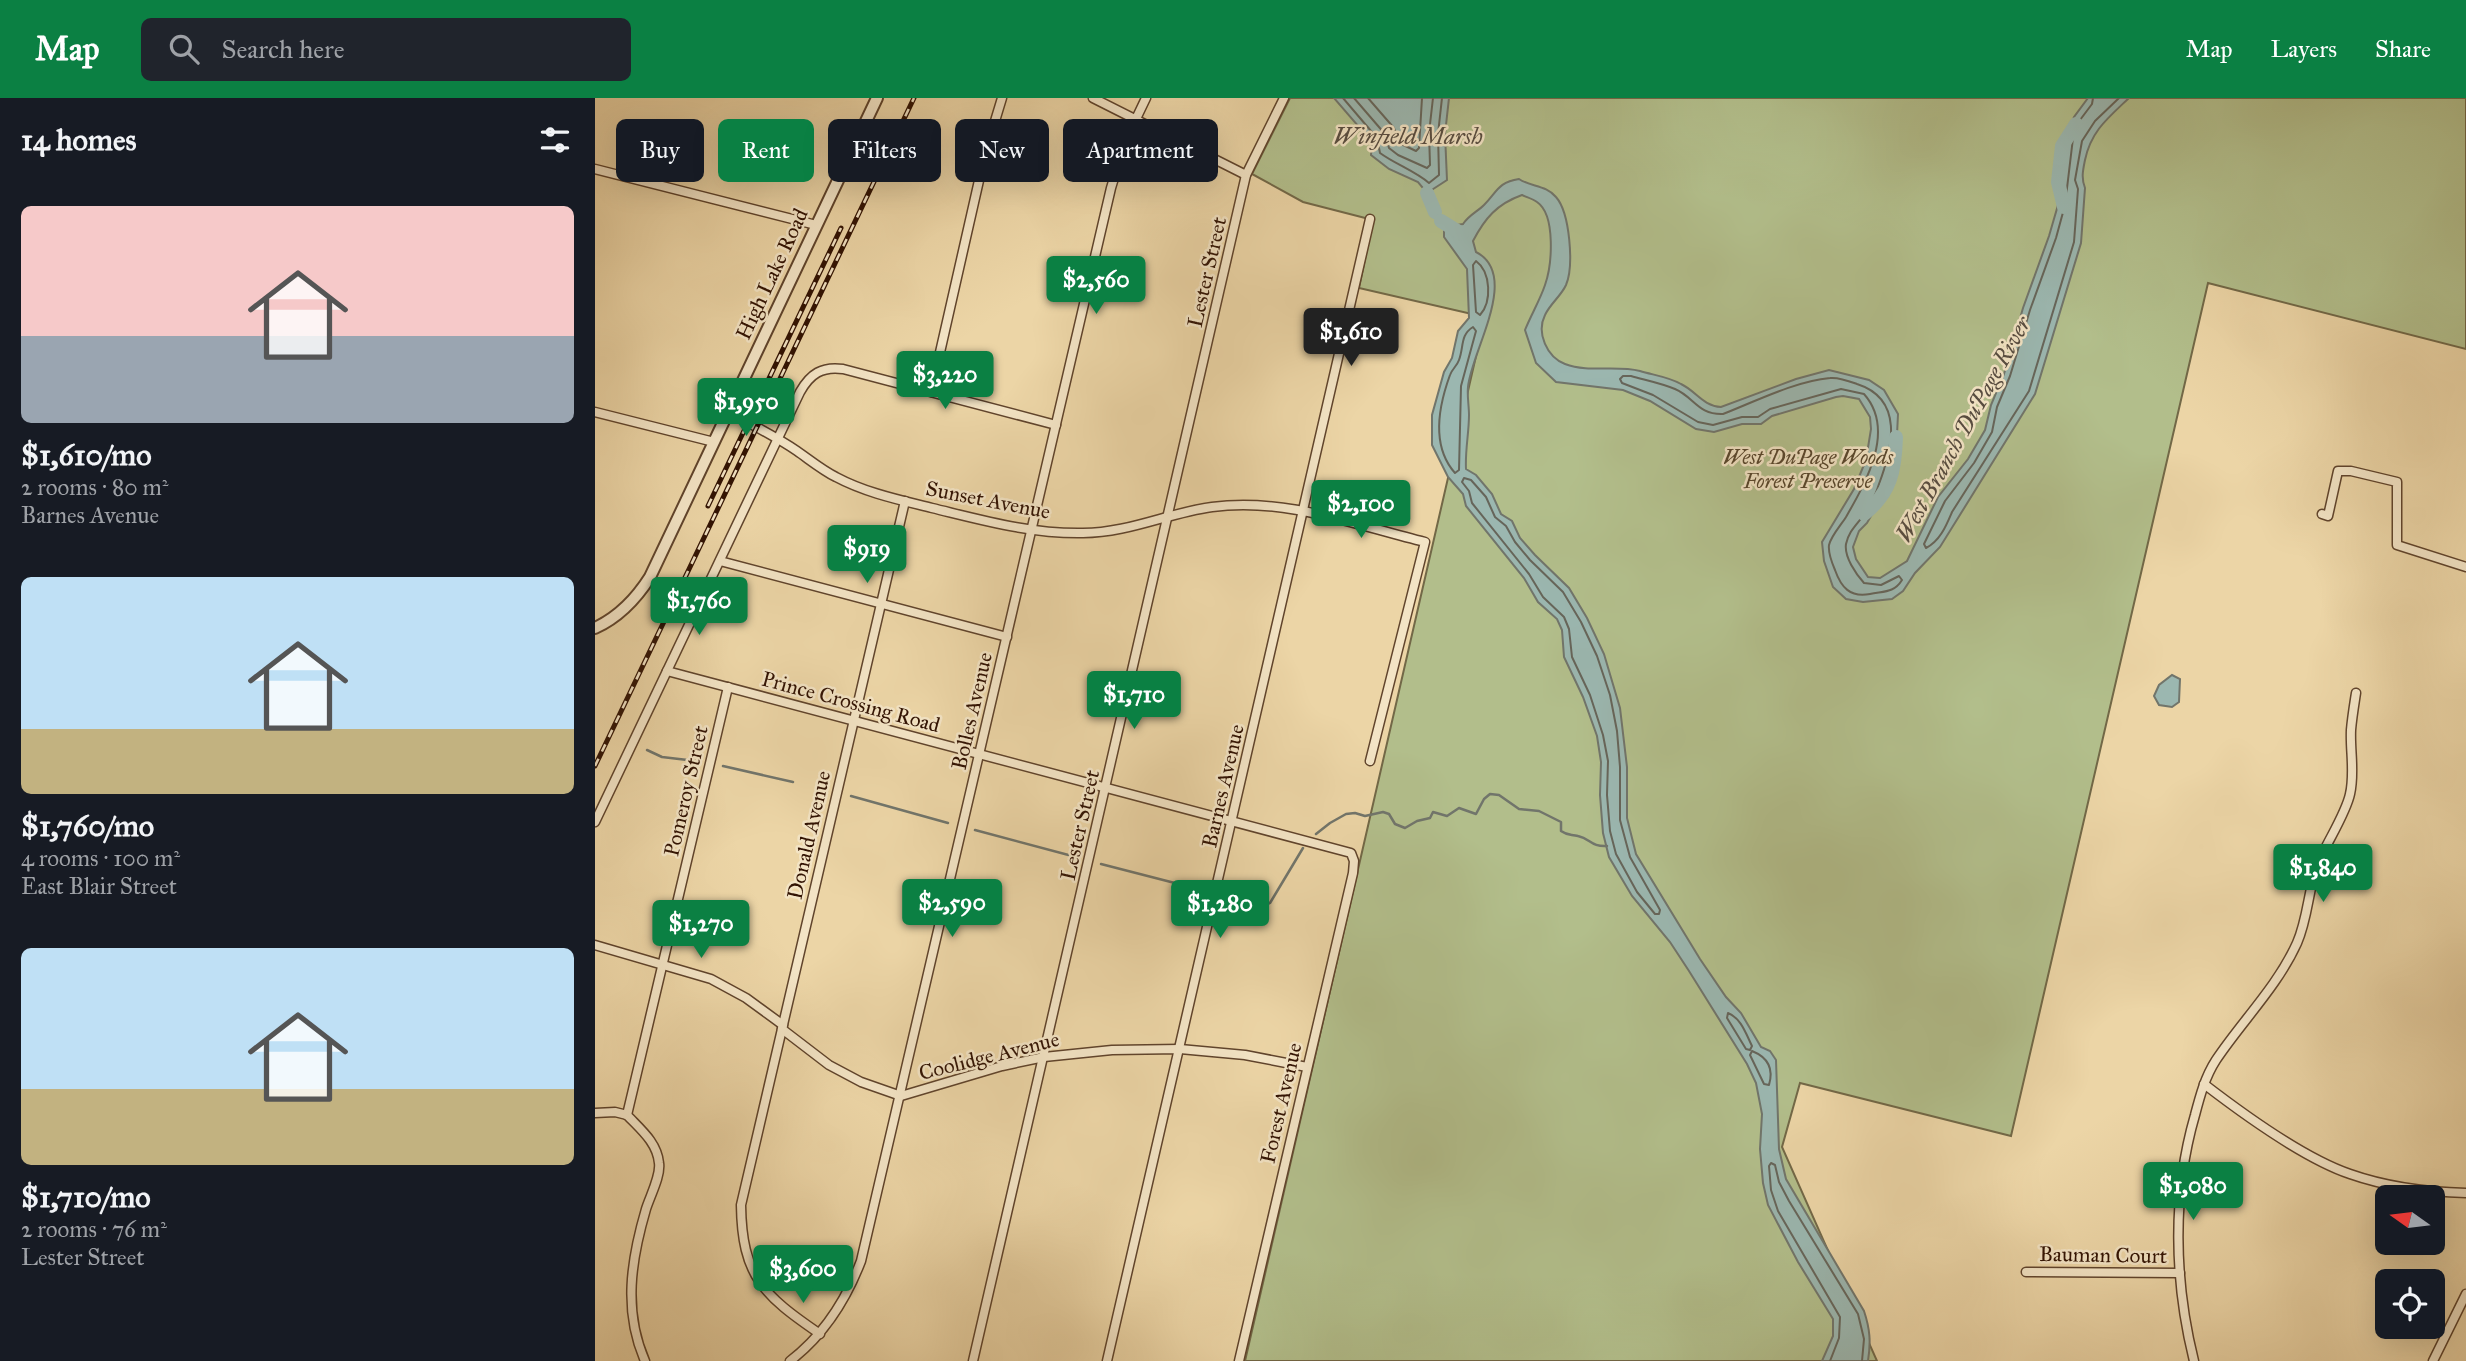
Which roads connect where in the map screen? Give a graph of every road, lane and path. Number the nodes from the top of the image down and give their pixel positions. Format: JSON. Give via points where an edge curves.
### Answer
{"nodes":[{"id":1,"x":877,"y":98,"type":"edge"},
{"id":2,"x":1002,"y":98,"type":"edge"},
{"id":3,"x":1093,"y":98,"type":"edge"},
{"id":4,"x":1146,"y":98,"type":"edge"},
{"id":5,"x":1284,"y":98,"type":"edge"},
{"id":6,"x":1133,"y":119,"type":"edge"},
{"id":7,"x":1136,"y":119,"type":"edge"},
{"id":8,"x":1218,"y":161,"type":"edge"},
{"id":9,"x":595,"y":169,"type":"edge"},
{"id":10,"x":1246,"y":175,"type":"junction"},
{"id":11,"x":1112,"y":182,"type":"edge"},
{"id":12,"x":1370,"y":219,"type":"dead end"},
{"id":13,"x":816,"y":225,"type":"junction"},
{"id":14,"x":930,"y":392,"type":"junction"},
{"id":15,"x":595,"y":412,"type":"edge"},
{"id":16,"x":728,"y":412,"type":"junction"},
{"id":17,"x":1056,"y":425,"type":"junction"},
{"id":18,"x":778,"y":439,"type":"junction"},
{"id":19,"x":714,"y":442,"type":"junction"},
{"id":20,"x":905,"y":501,"type":"junction"},
{"id":21,"x":1304,"y":511,"type":"junction"},
{"id":22,"x":2322,"y":514,"type":"dead end"},
{"id":23,"x":1169,"y":518,"type":"junction"},
{"id":24,"x":1032,"y":529,"type":"junction"},
{"id":25,"x":720,"y":561,"type":"junction"},
{"id":26,"x":2466,"y":567,"type":"edge"},
{"id":27,"x":881,"y":604,"type":"junction"},
{"id":28,"x":595,"y":628,"type":"edge"},
{"id":29,"x":1007,"y":637,"type":"junction"},
{"id":30,"x":667,"y":671,"type":"junction"},
{"id":31,"x":728,"y":687,"type":"junction"},
{"id":32,"x":2355,"y":693,"type":"dead end"},
{"id":33,"x":854,"y":720,"type":"junction"},
{"id":34,"x":980,"y":754,"type":"junction"},
{"id":35,"x":1370,"y":761,"type":"dead end"},
{"id":36,"x":1106,"y":788,"type":"junction"},
{"id":37,"x":595,"y":822,"type":"edge"},
{"id":38,"x":1233,"y":822,"type":"junction"},
{"id":39,"x":1350,"y":853,"type":"joint"},
{"id":40,"x":595,"y":945,"type":"edge"},
{"id":41,"x":663,"y":964,"type":"junction"},
{"id":42,"x":783,"y":1027,"type":"junction"},
{"id":43,"x":1180,"y":1048,"type":"junction"},
{"id":44,"x":1044,"y":1057,"type":"junction"},
{"id":45,"x":1307,"y":1067,"type":"junction"},
{"id":46,"x":2204,"y":1084,"type":"junction"},
{"id":47,"x":901,"y":1096,"type":"junction"},
{"id":48,"x":595,"y":1113,"type":"edge"},
{"id":49,"x":627,"y":1115,"type":"junction"},
{"id":50,"x":2466,"y":1193,"type":"edge"},
{"id":51,"x":2027,"y":1272,"type":"dead end"},
{"id":52,"x":2179,"y":1273,"type":"junction"},
{"id":53,"x":2466,"y":1294,"type":"edge"},
{"id":54,"x":822,"y":1331,"type":"junction"},
{"id":55,"x":645,"y":1361,"type":"edge"},
{"id":56,"x":790,"y":1361,"type":"edge"},
{"id":57,"x":973,"y":1361,"type":"edge"},
{"id":58,"x":1107,"y":1361,"type":"edge"},
{"id":59,"x":1239,"y":1361,"type":"edge"},
{"id":60,"x":2194,"y":1361,"type":"edge"},
{"id":61,"x":2433,"y":1361,"type":"edge"}],
"edges":[{"from":1,"to":13,"type":"street","name":"High Lake Road"},
{"from":2,"to":14,"type":"street"},
{"from":3,"to":6,"type":"street"},
{"from":4,"to":7,"type":"street","name":"Bolles Avenue"},
{"from":5,"to":10,"type":"street","name":"Lester Street"},
{"from":8,"to":10,"type":"street"},
{"from":9,"to":13,"type":"street"},
{"from":10,"to":23,"type":"street","name":"Lester Street"},
{"from":11,"to":17,"type":"street","name":"Bolles Avenue"},
{"from":12,"to":21,"type":"street","name":"Barnes Avenue"},
{"from":13,"to":16,"type":"street","name":"High Lake Road"},
{"from":14,"to":17,"type":"street"},
{"from":14,"to":18,"type":"street","via":[[843,369],[820,370],[804,385]]},
{"from":15,"to":19,"type":"street"},
{"from":16,"to":18,"type":"street","name":"Sunset Avenue"},
{"from":16,"to":19,"type":"street","name":"High Lake Road"},
{"from":17,"to":24,"type":"street","name":"Bolles Avenue"},
{"from":18,"to":20,"type":"street","name":"Sunset Avenue","via":[[838,478]]},
{"from":18,"to":25,"type":"street"},
{"from":19,"to":28,"type":"street","name":"High Lake Road","via":[[650,577],[620,612]]},
{"from":20,"to":24,"type":"street","name":"Sunset Avenue"},
{"from":20,"to":27,"type":"street","name":"Donald Avenue"},
{"from":21,"to":23,"type":"street","name":"Sunset Avenue","via":[[1238,505]]},
{"from":21,"to":35,"type":"street","name":"Sunset Avenue","via":[[1425,542]]},
{"from":21,"to":38,"type":"street","name":"Barnes Avenue"},
{"from":22,"to":26,"type":"street","via":[[2327,516],[2338,471],[2397,482],[2397,545]]},
{"from":23,"to":24,"type":"street","name":"Sunset Avenue","via":[[1098,533]]},
{"from":23,"to":36,"type":"street","name":"Lester Street"},
{"from":24,"to":29,"type":"street","name":"Bolles Avenue"},
{"from":25,"to":27,"type":"street"},
{"from":25,"to":30,"type":"street"},
{"from":27,"to":29,"type":"street"},
{"from":27,"to":33,"type":"street","name":"Donald Avenue"},
{"from":29,"to":34,"type":"street","name":"Bolles Avenue"},
{"from":30,"to":31,"type":"street","name":"Prince Crossing Road"},
{"from":30,"to":37,"type":"street"},
{"from":31,"to":33,"type":"street","name":"Prince Crossing Road"},
{"from":31,"to":41,"type":"street","name":"Pomeroy Street"},
{"from":32,"to":46,"type":"street","via":[[2350,796],[2317,867],[2303,928],[2261,1002],[2215,1061]]},
{"from":33,"to":34,"type":"street","name":"Prince Crossing Road"},
{"from":33,"to":42,"type":"street","name":"Donald Avenue"},
{"from":34,"to":36,"type":"street","name":"Prince Crossing Road"},
{"from":34,"to":47,"type":"street","name":"Bolles Avenue"},
{"from":36,"to":38,"type":"street","name":"Prince Crossing Road"},
{"from":36,"to":44,"type":"street","name":"Lester Street"},
{"from":38,"to":39,"type":"street","name":"Prince Crossing Road"},
{"from":38,"to":43,"type":"street","name":"Barnes Avenue"},
{"from":39,"to":45,"type":"street","name":"Forest Avenue","via":[[1353,873]]},
{"from":40,"to":41,"type":"street","name":"Coolidge Avenue"},
{"from":41,"to":42,"type":"street","name":"Coolidge Avenue","via":[[725,986]]},
{"from":41,"to":49,"type":"street","name":"Pomeroy Street"},
{"from":42,"to":47,"type":"street","name":"Coolidge Avenue","via":[[839,1071]]},
{"from":42,"to":54,"type":"street","name":"Donald Avenue","via":[[741,1205],[741,1228],[757,1280],[780,1306]]},
{"from":43,"to":44,"type":"street","name":"Coolidge Avenue"},
{"from":43,"to":45,"type":"street","name":"Coolidge Avenue"},
{"from":43,"to":58,"type":"street","name":"Barnes Avenue"},
{"from":44,"to":47,"type":"street","name":"Coolidge Avenue"},
{"from":44,"to":57,"type":"street","name":"Lester Street"},
{"from":45,"to":59,"type":"street","name":"Forest Avenue"},
{"from":46,"to":50,"type":"street","via":[[2281,1137],[2348,1174],[2400,1187]]},
{"from":46,"to":52,"type":"street","via":[[2182,1175]]},
{"from":47,"to":54,"type":"street","name":"Bolles Avenue","via":[[862,1261],[844,1300]]},
{"from":48,"to":49,"type":"street"},
{"from":49,"to":55,"type":"street","via":[[644,1131],[660,1165],[630,1291],[635,1332]]},
{"from":51,"to":52,"type":"street","name":"Bauman Court"},
{"from":52,"to":60,"type":"street"},
{"from":53,"to":61,"type":"street"},
{"from":54,"to":56,"type":"street","name":"Bolles Avenue"}]}
